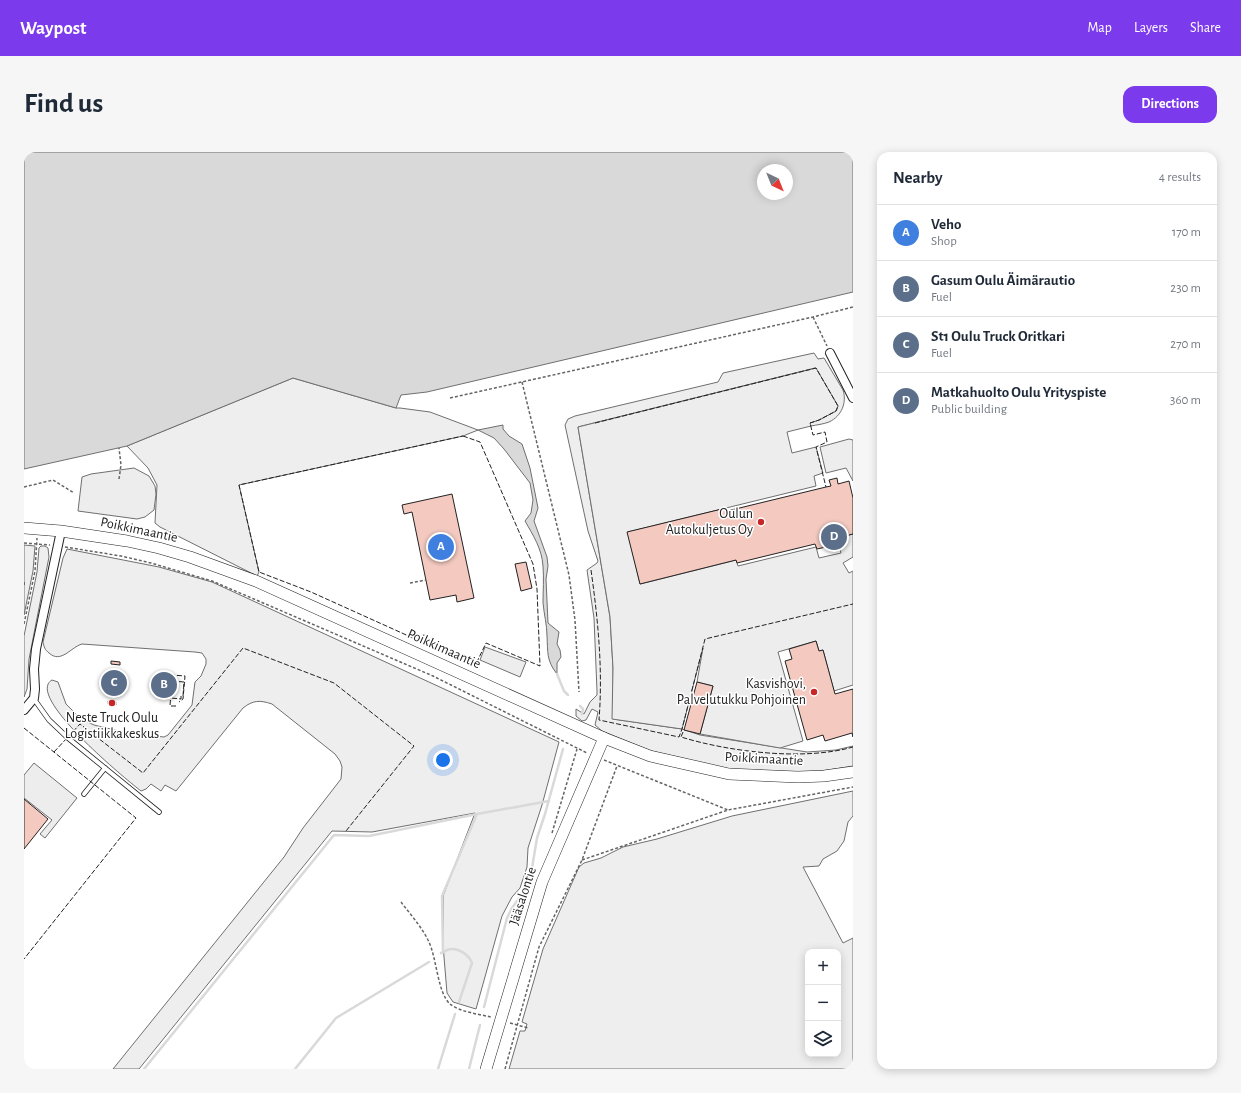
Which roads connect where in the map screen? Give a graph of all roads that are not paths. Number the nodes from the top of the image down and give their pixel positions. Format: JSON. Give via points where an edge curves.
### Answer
{"nodes":[{"id":1,"x":830,"y":353,"type":"road end"},
{"id":2,"x":853,"y":398,"type":"edge"},
{"id":3,"x":24,"y":528,"type":"edge"},
{"id":4,"x":60,"y":530,"type":"junction"},
{"id":5,"x":34,"y":698,"type":"junction"},
{"id":6,"x":24,"y":710,"type":"edge"},
{"id":7,"x":604,"y":738,"type":"junction"},
{"id":8,"x":105,"y":768,"type":"junction"},
{"id":9,"x":853,"y":772,"type":"edge"},
{"id":10,"x":84,"y":794,"type":"dead end"},
{"id":11,"x":159,"y":812,"type":"dead end"},
{"id":12,"x":486,"y":1069,"type":"edge"}],
"edges":[{"from":1,"to":2,"type":"street"},
{"from":3,"to":4,"type":"main road","name":"Poikkimaantie"},
{"from":4,"to":5,"type":"street","via":[[36,648]]},
{"from":4,"to":7,"type":"main road","name":"Poikkimaantie","via":[[158,548],[256,580]]},
{"from":5,"to":6,"type":"street"},
{"from":5,"to":8,"type":"lane","via":[[49,720]]},
{"from":7,"to":9,"type":"main road","name":"Poikkimaantie","via":[[650,756],[729,774],[798,777]]},
{"from":7,"to":12,"type":"main road","name":"Jääsalontie","via":[[542,882]]},
{"from":8,"to":10,"type":"lane"},
{"from":8,"to":11,"type":"lane"}]}
